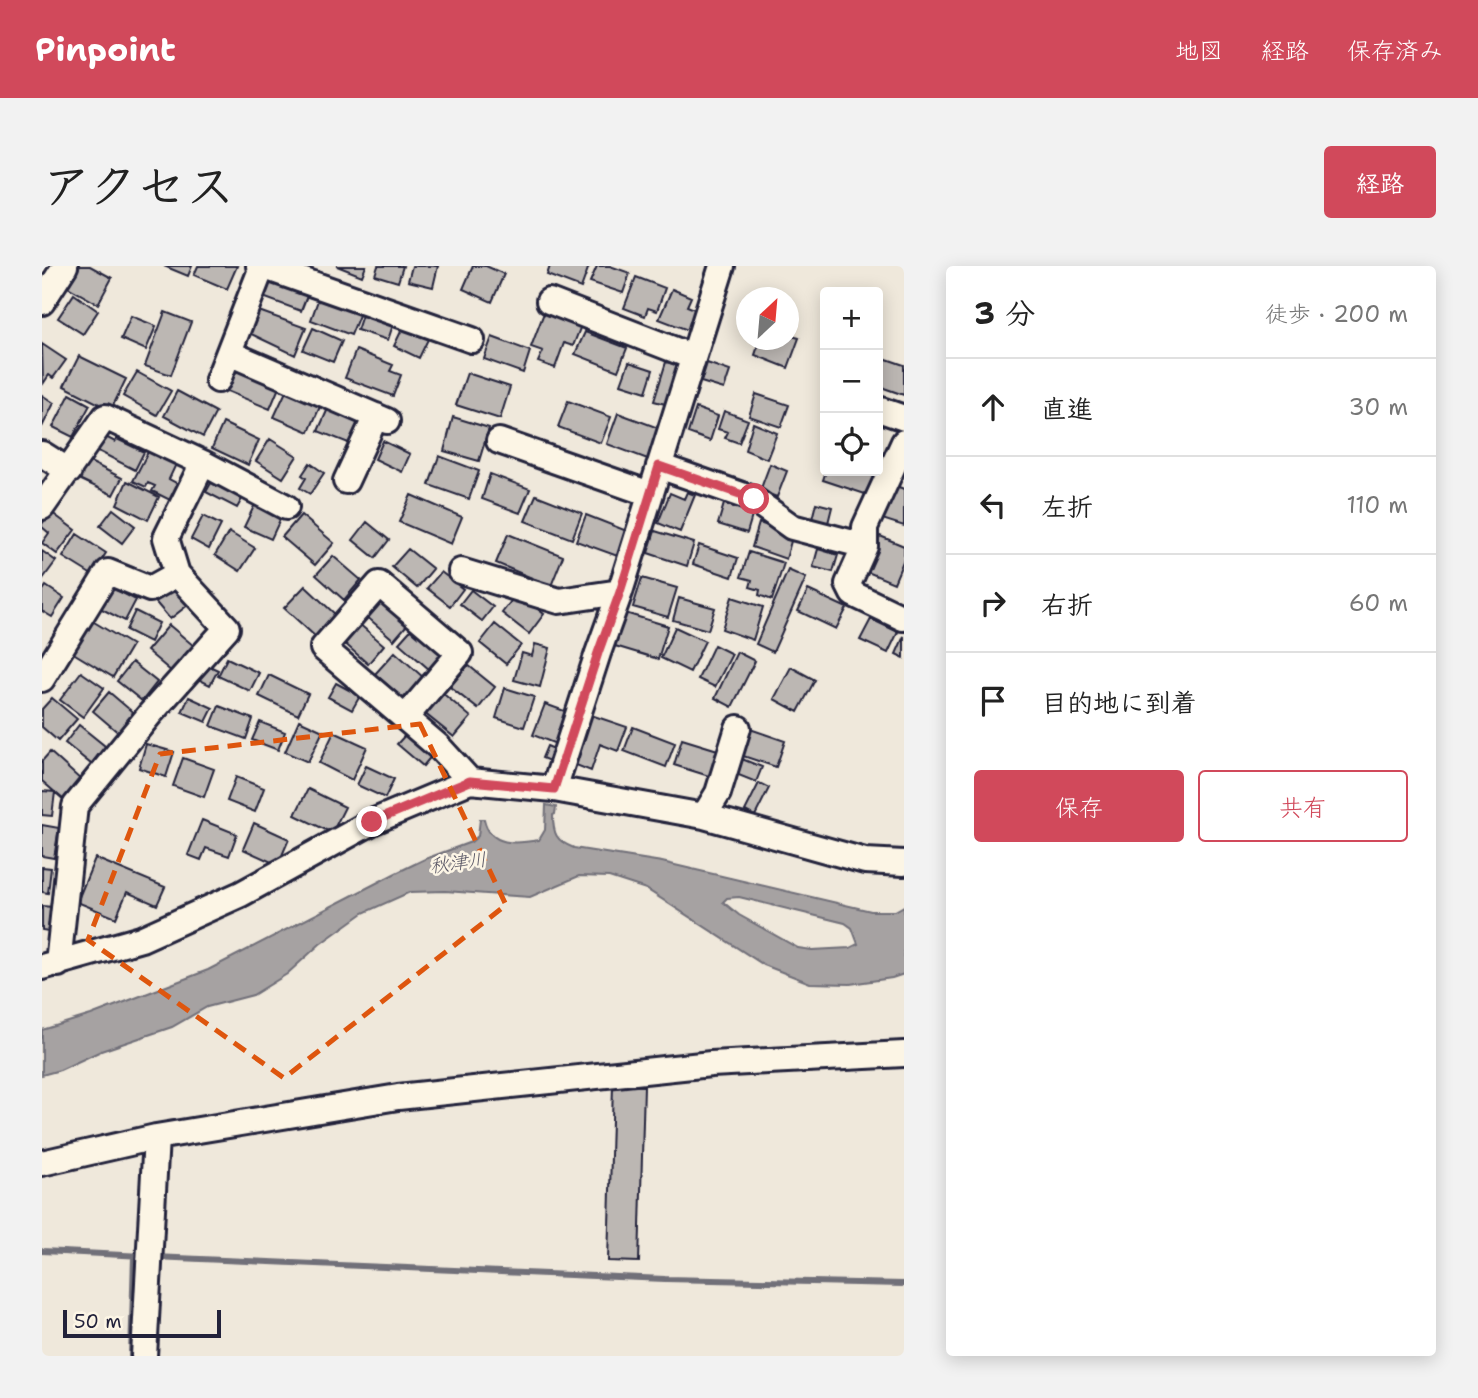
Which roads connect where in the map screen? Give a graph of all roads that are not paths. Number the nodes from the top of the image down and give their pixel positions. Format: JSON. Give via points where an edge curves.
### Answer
{"nodes":[{"id":1,"x":65,"y":266,"type":"edge"},
{"id":2,"x":261,"y":266,"type":"edge"},
{"id":3,"x":722,"y":266,"type":"edge"},
{"id":4,"x":550,"y":301,"type":"dead end"},
{"id":5,"x":42,"y":302,"type":"edge"},
{"id":6,"x":472,"y":340,"type":"dead end"},
{"id":7,"x":229,"y":353,"type":"junction"},
{"id":8,"x":693,"y":357,"type":"junction"},
{"id":9,"x":218,"y":380,"type":"dead end"},
{"id":10,"x":883,"y":411,"type":"edge"},
{"id":11,"x":904,"y":418,"type":"edge"},
{"id":12,"x":499,"y":441,"type":"dead end"},
{"id":13,"x":904,"y":442,"type":"edge"},
{"id":14,"x":42,"y":454,"type":"edge"},
{"id":15,"x":203,"y":463,"type":"junction"},
{"id":16,"x":659,"y":466,"type":"junction"},
{"id":17,"x":69,"y":471,"type":"junction"},
{"id":18,"x":346,"y":481,"type":"dead end"},
{"id":19,"x":650,"y":494,"type":"junction"},
{"id":20,"x":286,"y":507,"type":"dead end"},
{"id":21,"x":42,"y":508,"type":"edge"},
{"id":22,"x":865,"y":546,"type":"junction"},
{"id":23,"x":461,"y":571,"type":"dead end"},
{"id":24,"x":177,"y":574,"type":"junction"},
{"id":25,"x":620,"y":592,"type":"junction"},
{"id":26,"x":903,"y":618,"type":"edge"},
{"id":27,"x":49,"y":653,"type":"edge"},
{"id":28,"x":42,"y":679,"type":"edge"},
{"id":29,"x":405,"y":718,"type":"junction"},
{"id":30,"x":738,"y":728,"type":"dead end"},
{"id":31,"x":470,"y":781,"type":"junction"},
{"id":32,"x":554,"y":789,"type":"junction"},
{"id":33,"x":704,"y":816,"type":"junction"},
{"id":34,"x":904,"y":863,"type":"edge"},
{"id":35,"x":50,"y":966,"type":"edge"},
{"id":36,"x":904,"y":1054,"type":"edge"},
{"id":37,"x":156,"y":1137,"type":"junction"},
{"id":38,"x":42,"y":1163,"type":"edge"},
{"id":39,"x":144,"y":1356,"type":"edge"}],
"edges":[{"from":1,"to":5,"type":"street"},
{"from":2,"to":6,"type":"street"},
{"from":2,"to":7,"type":"street"},
{"from":3,"to":8,"type":"street"},
{"from":4,"to":8,"type":"street"},
{"from":7,"to":9,"type":"street"},
{"from":7,"to":18,"type":"street","via":[[382,418]]},
{"from":8,"to":16,"type":"street"},
{"from":10,"to":11,"type":"street"},
{"from":12,"to":19,"type":"street"},
{"from":13,"to":22,"type":"street","via":[[865,527]]},
{"from":14,"to":17,"type":"street"},
{"from":15,"to":17,"type":"street","via":[[105,417]]},
{"from":15,"to":20,"type":"street"},
{"from":15,"to":24,"type":"street","via":[[166,538]]},
{"from":16,"to":19,"type":"street"},
{"from":16,"to":22,"type":"street","via":[[754,499],[792,527]]},
{"from":17,"to":21,"type":"street"},
{"from":19,"to":25,"type":"street"},
{"from":22,"to":26,"type":"street","via":[[849,589]]},
{"from":23,"to":25,"type":"street","via":[[559,601]]},
{"from":24,"to":27,"type":"street","via":[[150,589],[108,572]]},
{"from":24,"to":35,"type":"street","via":[[227,628],[75,806]]},
{"from":25,"to":32,"type":"street"},
{"from":27,"to":28,"type":"street"},
{"from":29,"to":29,"type":"street","via":[[323,648],[379,584],[460,653]]},
{"from":29,"to":31,"type":"street"},
{"from":30,"to":33,"type":"street","via":[[718,793]]},
{"from":31,"to":32,"type":"street"},
{"from":31,"to":35,"type":"street","via":[[372,822],[241,894],[141,939]]},
{"from":32,"to":33,"type":"street"},
{"from":33,"to":34,"type":"street","via":[[864,861]]},
{"from":36,"to":37,"type":"street","via":[[711,1064],[398,1097]]},
{"from":37,"to":38,"type":"street"},
{"from":37,"to":39,"type":"street"}]}
